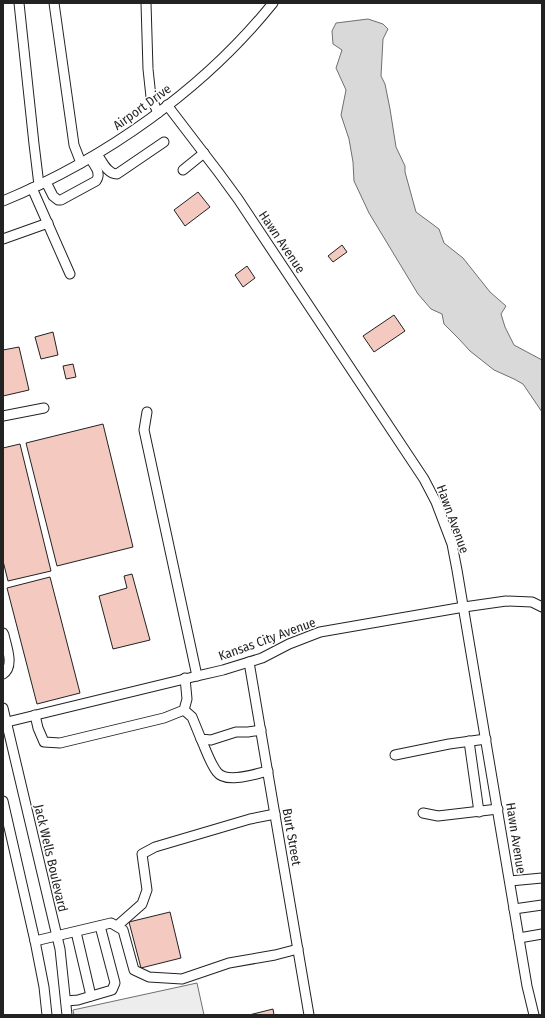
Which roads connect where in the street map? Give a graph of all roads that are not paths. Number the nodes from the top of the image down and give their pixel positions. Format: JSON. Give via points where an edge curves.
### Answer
{"nodes":[{"id":1,"x":19,"y":3,"type":"edge"},
{"id":2,"x":54,"y":3,"type":"edge"},
{"id":3,"x":146,"y":3,"type":"edge"},
{"id":4,"x":273,"y":3,"type":"edge"},
{"id":5,"x":167,"y":105,"type":"junction"},
{"id":6,"x":158,"y":113,"type":"junction"},
{"id":7,"x":164,"y":142,"type":"dead end"},
{"id":8,"x":204,"y":153,"type":"junction"},
{"id":9,"x":93,"y":156,"type":"junction"},
{"id":10,"x":81,"y":163,"type":"junction"},
{"id":11,"x":183,"y":170,"type":"dead end"},
{"id":12,"x":39,"y":185,"type":"junction"},
{"id":13,"x":3,"y":201,"type":"edge"},
{"id":14,"x":48,"y":223,"type":"junction"},
{"id":15,"x":3,"y":239,"type":"edge"},
{"id":16,"x":70,"y":274,"type":"dead end"},
{"id":17,"x":44,"y":408,"type":"dead end"},
{"id":18,"x":148,"y":412,"type":"dead end"},
{"id":19,"x":3,"y":416,"type":"edge"},
{"id":20,"x":464,"y":607,"type":"junction"},
{"id":21,"x":542,"y":607,"type":"edge"},
{"id":22,"x":3,"y":633,"type":"edge"},
{"id":23,"x":249,"y":662,"type":"junction"},
{"id":24,"x":3,"y":674,"type":"edge"},
{"id":25,"x":197,"y":676,"type":"junction"},
{"id":26,"x":185,"y":678,"type":"junction"},
{"id":27,"x":3,"y":708,"type":"edge"},
{"id":28,"x":184,"y":710,"type":"junction"},
{"id":29,"x":34,"y":715,"type":"junction"},
{"id":30,"x":5,"y":722,"type":"edge"},
{"id":31,"x":261,"y":730,"type":"junction"},
{"id":32,"x":201,"y":739,"type":"junction"},
{"id":33,"x":486,"y":739,"type":"junction"},
{"id":34,"x":469,"y":741,"type":"junction"},
{"id":35,"x":395,"y":755,"type":"dead end"},
{"id":36,"x":268,"y":771,"type":"junction"},
{"id":37,"x":3,"y":801,"type":"edge"},
{"id":38,"x":498,"y":809,"type":"junction"},
{"id":39,"x":479,"y":812,"type":"junction"},
{"id":40,"x":423,"y":813,"type":"dead end"},
{"id":41,"x":275,"y":814,"type":"junction"},
{"id":42,"x":542,"y":878,"type":"edge"},
{"id":43,"x":510,"y":881,"type":"junction"},
{"id":44,"x":542,"y":904,"type":"edge"},
{"id":45,"x":514,"y":909,"type":"junction"},
{"id":46,"x":100,"y":926,"type":"junction"},
{"id":47,"x":117,"y":926,"type":"junction"},
{"id":48,"x":76,"y":932,"type":"junction"},
{"id":49,"x":542,"y":934,"type":"edge"},
{"id":50,"x":57,"y":936,"type":"junction"},
{"id":51,"x":519,"y":938,"type":"junction"},
{"id":52,"x":35,"y":941,"type":"junction"},
{"id":53,"x":298,"y":949,"type":"junction"},
{"id":54,"x":91,"y":996,"type":"junction"},
{"id":55,"x":66,"y":1001,"type":"junction"},
{"id":56,"x":47,"y":1015,"type":"edge"},
{"id":57,"x":67,"y":1015,"type":"edge"},
{"id":58,"x":309,"y":1015,"type":"edge"},
{"id":59,"x":534,"y":1015,"type":"edge"}],
"edges":[{"from":1,"to":12,"type":"street"},
{"from":2,"to":10,"type":"street","via":[[74,145]]},
{"from":3,"to":6,"type":"street","via":[[151,97]]},
{"from":4,"to":5,"type":"street","name":"Airport Drive","via":[[235,46]]},
{"from":5,"to":6,"type":"street","name":"Airport Drive"},
{"from":5,"to":8,"type":"street","name":"Hawn Avenue"},
{"from":6,"to":9,"type":"street","name":"Airport Drive"},
{"from":7,"to":9,"type":"street","via":[[117,174],[110,172]]},
{"from":8,"to":11,"type":"street"},
{"from":8,"to":20,"type":"street","name":"Hawn Avenue","via":[[238,199],[424,479],[452,544]]},
{"from":9,"to":10,"type":"street","name":"Airport Drive"},
{"from":9,"to":12,"type":"street","via":[[99,174],[96,181],[62,200],[58,200]]},
{"from":10,"to":12,"type":"street","name":"Airport Drive"},
{"from":12,"to":13,"type":"street","name":"Airport Drive"},
{"from":12,"to":14,"type":"street"},
{"from":14,"to":15,"type":"street"},
{"from":14,"to":16,"type":"street"},
{"from":17,"to":19,"type":"street"},
{"from":18,"to":25,"type":"street","via":[[144,430]]},
{"from":20,"to":21,"type":"street","name":"Kansas City Avenue","via":[[506,601],[532,602]]},
{"from":20,"to":23,"type":"street","name":"Kansas City Avenue","via":[[320,632]]},
{"from":20,"to":33,"type":"street","name":"Hawn Avenue"},
{"from":22,"to":24,"type":"street","via":[[10,663]]},
{"from":23,"to":25,"type":"street","name":"Kansas City Avenue"},
{"from":23,"to":31,"type":"street","name":"Burt Street"},
{"from":25,"to":26,"type":"street","name":"Kansas City Avenue"},
{"from":26,"to":28,"type":"street","via":[[188,699]]},
{"from":26,"to":29,"type":"street","name":"Kansas City Avenue"},
{"from":27,"to":30,"type":"street","name":"Jack Wells Boulevard"},
{"from":28,"to":29,"type":"street","via":[[164,718],[60,743],[44,742]]},
{"from":28,"to":32,"type":"street","via":[[192,717]]},
{"from":29,"to":30,"type":"street","name":"Kansas City Avenue"},
{"from":30,"to":50,"type":"street","name":"Jack Wells Boulevard"},
{"from":31,"to":32,"type":"street","via":[[236,732],[211,740]]},
{"from":31,"to":36,"type":"street","name":"Burt Street"},
{"from":32,"to":36,"type":"street","via":[[218,774],[224,777],[232,779]]},
{"from":33,"to":34,"type":"street"},
{"from":33,"to":38,"type":"street","name":"Hawn Avenue"},
{"from":34,"to":35,"type":"street"},
{"from":34,"to":39,"type":"street"},
{"from":36,"to":41,"type":"street","name":"Burt Street"},
{"from":37,"to":52,"type":"street"},
{"from":38,"to":39,"type":"street"},
{"from":38,"to":43,"type":"street","name":"Hawn Avenue"},
{"from":39,"to":40,"type":"street","via":[[438,816]]},
{"from":41,"to":47,"type":"street","via":[[155,847],[142,854],[148,890],[142,904]]},
{"from":41,"to":53,"type":"street","name":"Burt Street"},
{"from":42,"to":43,"type":"street"},
{"from":43,"to":45,"type":"street","name":"Hawn Avenue"},
{"from":44,"to":45,"type":"street"},
{"from":45,"to":51,"type":"street","name":"Hawn Avenue"},
{"from":46,"to":47,"type":"street","via":[[111,923]]},
{"from":46,"to":48,"type":"street"},
{"from":46,"to":54,"type":"street","via":[[115,983],[112,990]]},
{"from":47,"to":53,"type":"street","via":[[123,930],[134,970],[149,977],[182,979],[228,963]]},
{"from":48,"to":50,"type":"street"},
{"from":48,"to":54,"type":"street"},
{"from":49,"to":51,"type":"street"},
{"from":50,"to":52,"type":"street"},
{"from":50,"to":55,"type":"street","name":"Jack Wells Boulevard"},
{"from":51,"to":59,"type":"street","name":"Hawn Avenue"},
{"from":52,"to":56,"type":"street"},
{"from":53,"to":58,"type":"street","name":"Burt Street"},
{"from":54,"to":55,"type":"street"},
{"from":55,"to":57,"type":"street","name":"Jack Wells Boulevard"}]}
